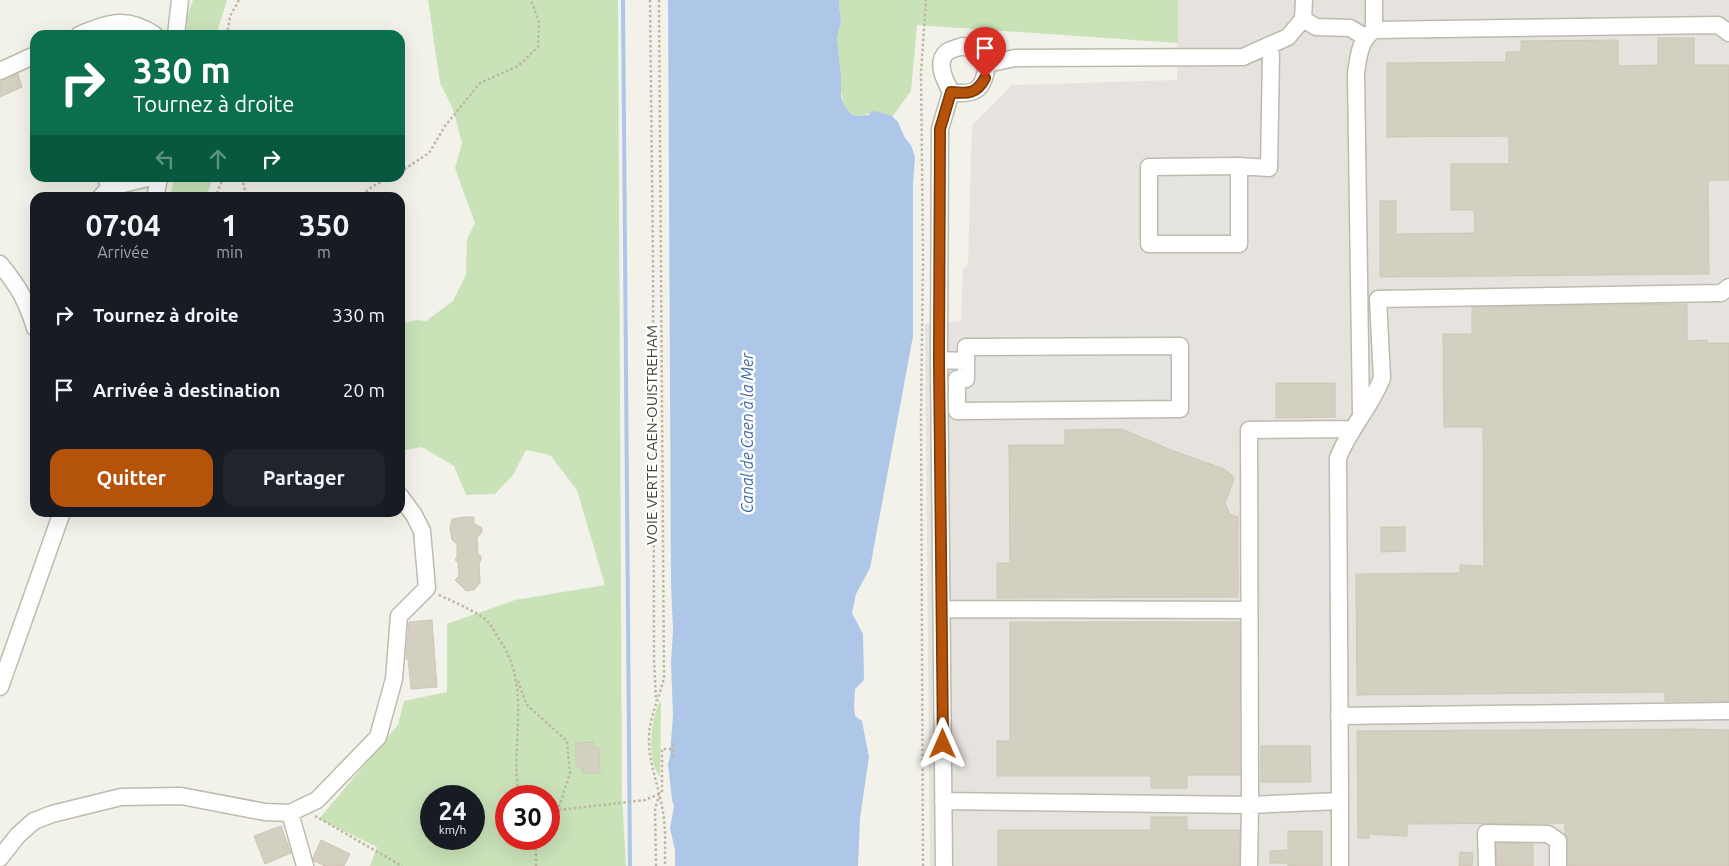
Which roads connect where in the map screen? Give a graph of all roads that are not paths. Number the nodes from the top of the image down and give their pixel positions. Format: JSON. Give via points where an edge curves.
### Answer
{"nodes":[{"id":1,"x":180,"y":0,"type":"edge"},
{"id":2,"x":1304,"y":0,"type":"edge"},
{"id":3,"x":1374,"y":0,"type":"edge"},
{"id":4,"x":1303,"y":20,"type":"junction"},
{"id":5,"x":90,"y":30,"type":"edge"},
{"id":6,"x":148,"y":30,"type":"edge"},
{"id":7,"x":177,"y":30,"type":"edge"},
{"id":8,"x":1369,"y":33,"type":"junction"},
{"id":9,"x":1729,"y":33,"type":"edge"},
{"id":10,"x":1269,"y":47,"type":"junction"},
{"id":11,"x":30,"y":57,"type":"edge"},
{"id":12,"x":987,"y":64,"type":"junction"},
{"id":13,"x":0,"y":71,"type":"edge"},
{"id":14,"x":951,"y":92,"type":"junction"},
{"id":15,"x":1239,"y":166,"type":"junction"},
{"id":16,"x":129,"y":182,"type":"edge"},
{"id":17,"x":105,"y":187,"type":"edge"},
{"id":18,"x":0,"y":264,"type":"edge"},
{"id":19,"x":1729,"y":287,"type":"edge"},
{"id":20,"x":30,"y":311,"type":"edge"},
{"id":21,"x":939,"y":360,"type":"junction"},
{"id":22,"x":966,"y":361,"type":"junction"},
{"id":23,"x":1356,"y":422,"type":"junction"},
{"id":24,"x":405,"y":503,"type":"edge"},
{"id":25,"x":60,"y":517,"type":"edge"},
{"id":26,"x":942,"y":609,"type":"junction"},
{"id":27,"x":1249,"y":610,"type":"junction"},
{"id":28,"x":0,"y":687,"type":"edge"},
{"id":29,"x":1729,"y":711,"type":"edge"},
{"id":30,"x":1340,"y":716,"type":"junction"},
{"id":31,"x":943,"y":801,"type":"junction"},
{"id":32,"x":1340,"y":801,"type":"junction"},
{"id":33,"x":1250,"y":805,"type":"junction"},
{"id":34,"x":295,"y":810,"type":"junction"},
{"id":35,"x":0,"y":858,"type":"edge"},
{"id":36,"x":305,"y":866,"type":"edge"},
{"id":37,"x":944,"y":866,"type":"edge"},
{"id":38,"x":1250,"y":866,"type":"edge"},
{"id":39,"x":1340,"y":866,"type":"edge"},
{"id":40,"x":1487,"y":866,"type":"edge"},
{"id":41,"x":1558,"y":866,"type":"edge"}],
"edges":[{"from":1,"to":7,"type":"street"},
{"from":2,"to":4,"type":"street"},
{"from":3,"to":8,"type":"street"},
{"from":4,"to":8,"type":"street","via":[[1316,26]]},
{"from":4,"to":10,"type":"street","via":[[1288,37]]},
{"from":5,"to":6,"type":"street","via":[[103,24],[123,22]]},
{"from":8,"to":9,"type":"street","via":[[1718,25]]},
{"from":8,"to":23,"type":"street","via":[[1356,73]]},
{"from":10,"to":12,"type":"street","via":[[1243,57],[1015,58]]},
{"from":10,"to":15,"type":"street","via":[[1269,168]]},
{"from":11,"to":13,"type":"street"},
{"from":12,"to":14,"type":"street","via":[[981,87],[966,94]]},
{"from":12,"to":14,"type":"street","via":[[976,50],[962,46],[947,52],[942,60],[943,77]]},
{"from":14,"to":21,"type":"street","via":[[940,129]]},
{"from":15,"to":15,"type":"street","via":[[1149,167],[1149,244],[1239,244]]},
{"from":16,"to":17,"type":"street"},
{"from":18,"to":20,"type":"street","via":[[16,283]]},
{"from":19,"to":23,"type":"street","via":[[1721,293],[1378,299],[1382,378]]},
{"from":21,"to":22,"type":"street"},
{"from":21,"to":26,"type":"street"},
{"from":22,"to":22,"type":"street","via":[[966,347],[1180,346],[1180,409],[958,410],[957,379],[966,379]]},
{"from":23,"to":27,"type":"street","via":[[1249,430]]},
{"from":23,"to":30,"type":"street","via":[[1338,458]]},
{"from":24,"to":34,"type":"street","via":[[422,531],[427,588],[398,616],[394,679],[378,737],[317,800]]},
{"from":25,"to":28,"type":"street"},
{"from":26,"to":27,"type":"street"},
{"from":26,"to":31,"type":"street"},
{"from":27,"to":33,"type":"street"},
{"from":29,"to":30,"type":"street"},
{"from":30,"to":32,"type":"street"},
{"from":31,"to":33,"type":"street"},
{"from":31,"to":37,"type":"street"},
{"from":32,"to":33,"type":"street"},
{"from":32,"to":39,"type":"street"},
{"from":33,"to":38,"type":"street"},
{"from":34,"to":35,"type":"street","via":[[265,812],[180,796],[121,797],[34,821],[18,834]]},
{"from":34,"to":36,"type":"street"},
{"from":40,"to":41,"type":"street","via":[[1486,833],[1548,834],[1558,841]]}]}
